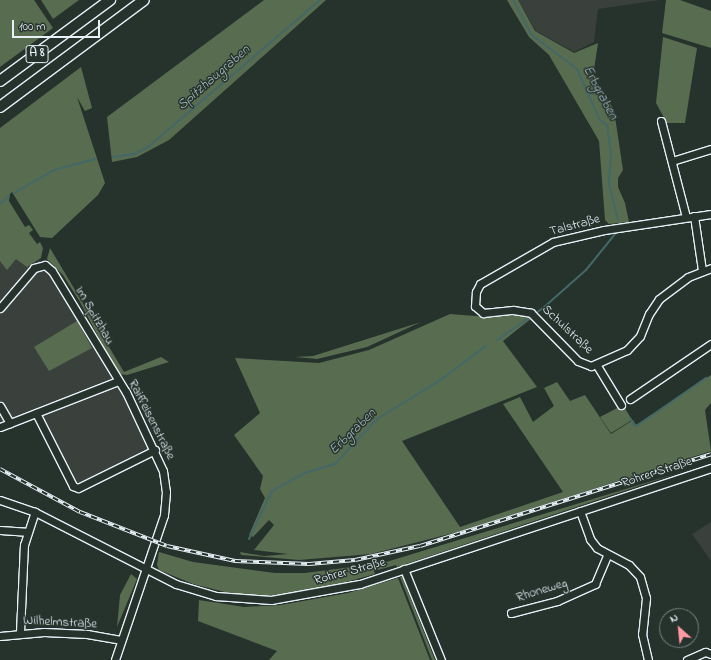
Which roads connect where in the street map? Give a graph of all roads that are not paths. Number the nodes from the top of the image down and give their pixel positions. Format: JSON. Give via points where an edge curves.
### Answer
{"nodes":[{"id":1,"x":110,"y":0,"type":"edge"},
{"id":2,"x":144,"y":0,"type":"edge"},
{"id":3,"x":0,"y":81,"type":"edge"},
{"id":4,"x":0,"y":107,"type":"edge"},
{"id":5,"x":661,"y":121,"type":"dead end"},
{"id":6,"x":711,"y":149,"type":"edge"},
{"id":7,"x":672,"y":161,"type":"junction"},
{"id":8,"x":711,"y":214,"type":"edge"},
{"id":9,"x":694,"y":216,"type":"junction"},
{"id":10,"x":686,"y":217,"type":"junction"},
{"id":11,"x":711,"y":268,"type":"edge"},
{"id":12,"x":702,"y":270,"type":"junction"},
{"id":13,"x":0,"y":308,"type":"edge"},
{"id":14,"x":476,"y":309,"type":"joint"},
{"id":15,"x":711,"y":344,"type":"edge"},
{"id":16,"x":596,"y":364,"type":"junction"},
{"id":17,"x":118,"y":381,"type":"junction"},
{"id":18,"x":630,"y":399,"type":"dead end"},
{"id":19,"x":621,"y":405,"type":"dead end"},
{"id":20,"x":0,"y":406,"type":"edge"},
{"id":21,"x":36,"y":413,"type":"junction"},
{"id":22,"x":10,"y":423,"type":"junction"},
{"id":23,"x":0,"y":427,"type":"edge"},
{"id":24,"x":155,"y":450,"type":"junction"},
{"id":25,"x":711,"y":468,"type":"edge"},
{"id":26,"x":0,"y":500,"type":"edge"},
{"id":27,"x":580,"y":511,"type":"junction"},
{"id":28,"x":35,"y":512,"type":"junction"},
{"id":29,"x":0,"y":530,"type":"edge"},
{"id":30,"x":26,"y":532,"type":"junction"},
{"id":31,"x":608,"y":556,"type":"junction"},
{"id":32,"x":404,"y":569,"type":"junction"},
{"id":33,"x":147,"y":570,"type":"junction"},
{"id":34,"x":511,"y":613,"type":"dead end"},
{"id":35,"x":20,"y":632,"type":"junction"},
{"id":36,"x":0,"y":636,"type":"edge"},
{"id":37,"x":120,"y":640,"type":"junction"},
{"id":38,"x":711,"y":654,"type":"edge"},
{"id":39,"x":115,"y":660,"type":"edge"},
{"id":40,"x":441,"y":660,"type":"edge"},
{"id":41,"x":648,"y":660,"type":"edge"},
{"id":42,"x":687,"y":660,"type":"edge"}],
"edges":[{"from":1,"to":3,"type":"highway","number":"A 8"},
{"from":2,"to":4,"type":"highway","number":"A 8"},
{"from":5,"to":7,"type":"street"},
{"from":6,"to":7,"type":"street"},
{"from":7,"to":10,"type":"street"},
{"from":8,"to":9,"type":"street","name":"Talstraße"},
{"from":9,"to":10,"type":"street","name":"Talstraße"},
{"from":9,"to":12,"type":"street"},
{"from":10,"to":14,"type":"street","name":"Talstraße","via":[[604,230],[554,242],[480,284],[476,292]]},
{"from":11,"to":12,"type":"street","name":"Schulstraße"},
{"from":12,"to":16,"type":"street","name":"Schulstraße","via":[[659,299],[631,346]]},
{"from":13,"to":17,"type":"street","name":"Im Spitzhau","via":[[30,270],[45,265],[56,276]]},
{"from":14,"to":16,"type":"street","name":"Schulstraße","via":[[487,314],[513,310],[533,315],[578,361],[588,366]]},
{"from":15,"to":18,"type":"street"},
{"from":16,"to":19,"type":"street","name":"Schulstraße"},
{"from":17,"to":21,"type":"street","name":"Raiffeisenstraße"},
{"from":17,"to":24,"type":"street","name":"Raiffeisenstraße"},
{"from":20,"to":22,"type":"street"},
{"from":21,"to":22,"type":"street","name":"Raiffeisenstraße"},
{"from":21,"to":24,"type":"street","via":[[73,486],[78,488]]},
{"from":22,"to":23,"type":"street","name":"Raiffeisenstraße"},
{"from":24,"to":33,"type":"street","name":"Raiffeisenstraße","via":[[163,471],[166,503]]},
{"from":25,"to":27,"type":"street","name":"Rohrer Straße"},
{"from":26,"to":28,"type":"street","name":"Rohrer Straße"},
{"from":27,"to":31,"type":"street","via":[[592,542]]},
{"from":27,"to":32,"type":"street","name":"Rohrer Straße"},
{"from":28,"to":30,"type":"street"},
{"from":28,"to":33,"type":"street","name":"Rohrer Straße"},
{"from":29,"to":30,"type":"street"},
{"from":30,"to":35,"type":"street"},
{"from":31,"to":34,"type":"street","name":"Rhoneweg","via":[[595,584],[557,601]]},
{"from":31,"to":41,"type":"street","via":[[632,567],[646,591],[642,634]]},
{"from":32,"to":33,"type":"street","name":"Rohrer Straße","via":[[341,589],[256,601],[198,592]]},
{"from":32,"to":40,"type":"street"},
{"from":33,"to":37,"type":"street","name":"Raiffeisenstraße"},
{"from":35,"to":36,"type":"street","name":"Wilhelmstraße"},
{"from":35,"to":37,"type":"street","name":"Wilhelmstraße","via":[[87,634]]},
{"from":37,"to":39,"type":"street","name":"Raiffeisenstraße"},
{"from":38,"to":42,"type":"street","via":[[705,652]]}]}
